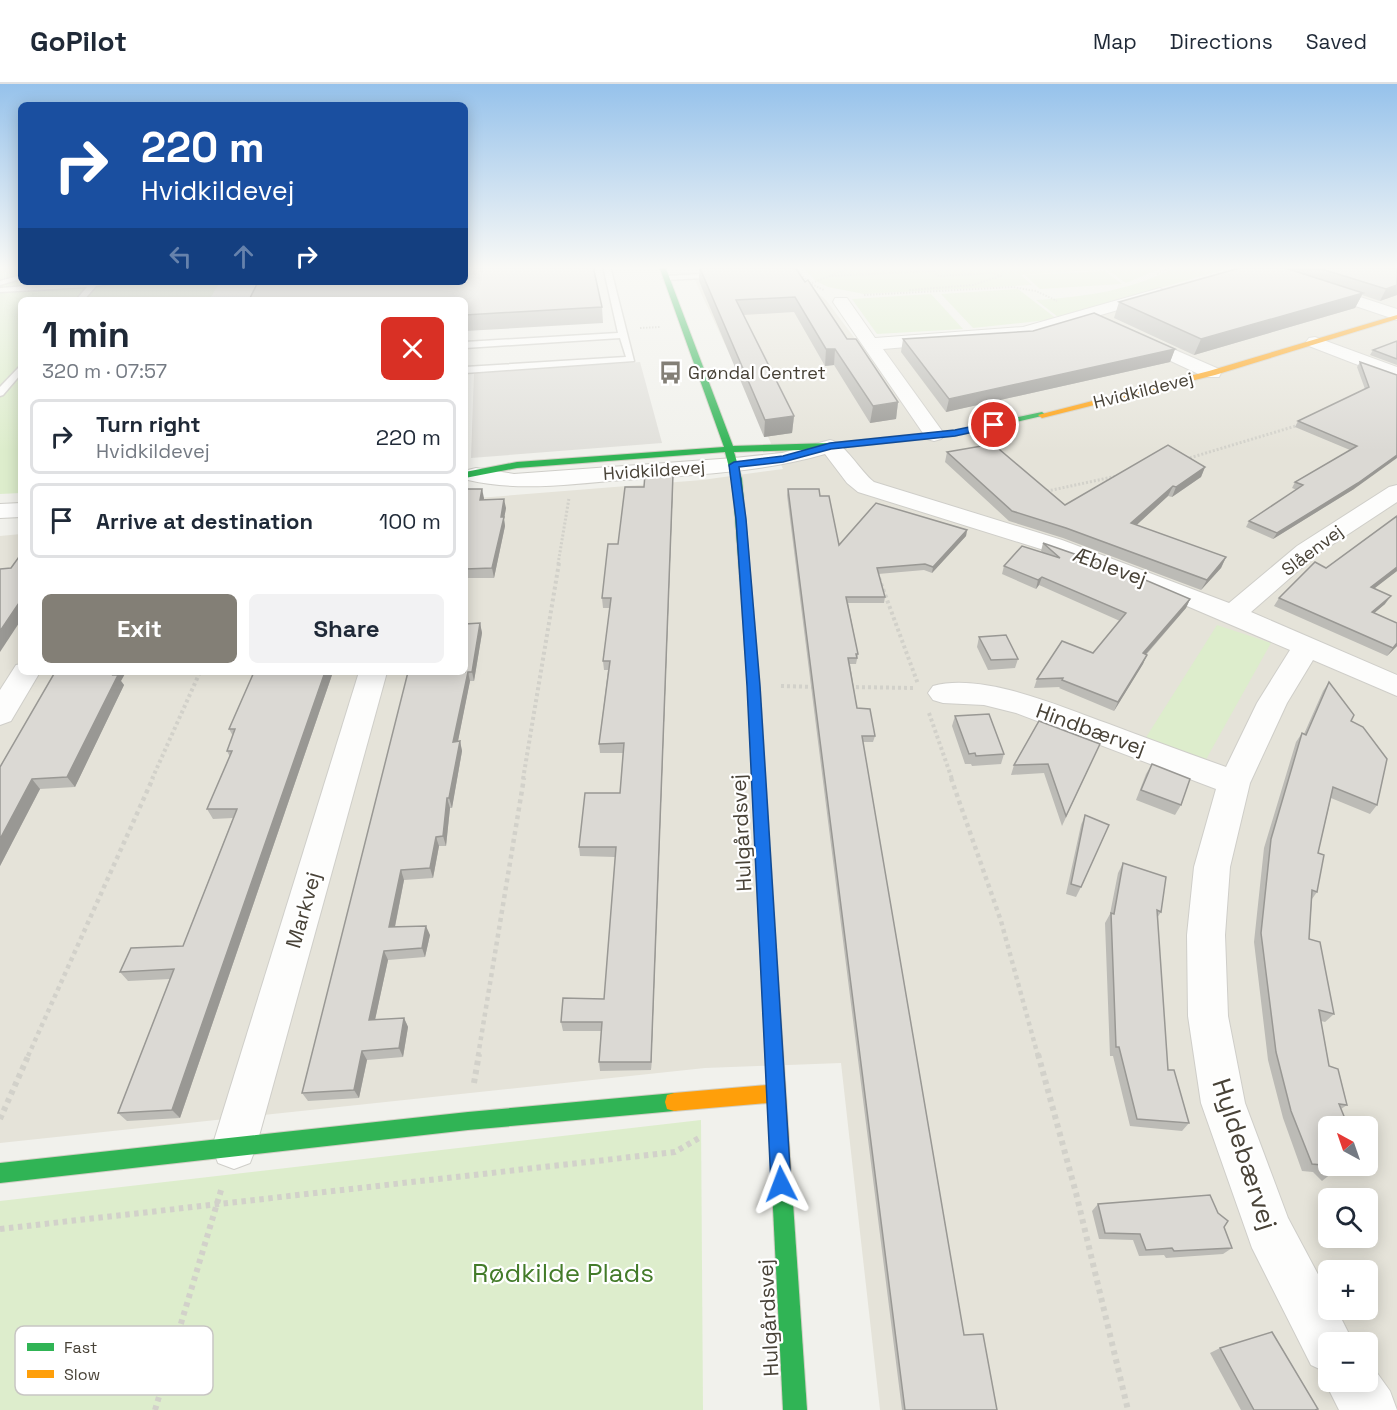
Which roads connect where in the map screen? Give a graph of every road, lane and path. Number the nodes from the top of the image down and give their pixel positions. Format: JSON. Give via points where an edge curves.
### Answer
{"nodes":[{"id":1,"x":621,"y":328,"type":"edge"},
{"id":2,"x":685,"y":328,"type":"edge"},
{"id":3,"x":861,"y":328,"type":"edge"},
{"id":4,"x":1032,"y":328,"type":"edge"},
{"id":5,"x":1115,"y":328,"type":"edge"},
{"id":6,"x":1360,"y":328,"type":"edge"},
{"id":7,"x":623,"y":335,"type":"junction"},
{"id":8,"x":468,"y":337,"type":"edge"},
{"id":9,"x":539,"y":340,"type":"junction"},
{"id":10,"x":1315,"y":342,"type":"junction"},
{"id":11,"x":870,"y":344,"type":"junction"},
{"id":12,"x":468,"y":345,"type":"edge"},
{"id":13,"x":468,"y":370,"type":"edge"},
{"id":14,"x":18,"y":371,"type":"edge"},
{"id":15,"x":1212,"y":373,"type":"junction"},
{"id":16,"x":1397,"y":374,"type":"edge"},
{"id":17,"x":18,"y":385,"type":"edge"},
{"id":18,"x":2,"y":388,"type":"edge"},
{"id":19,"x":1307,"y":422,"type":"edge"},
{"id":20,"x":934,"y":435,"type":"junction"},
{"id":21,"x":830,"y":446,"type":"junction"},
{"id":22,"x":732,"y":457,"type":"junction"},
{"id":23,"x":1184,"y":459,"type":"edge"},
{"id":24,"x":470,"y":475,"type":"edge"},
{"id":25,"x":1120,"y":476,"type":"edge"},
{"id":26,"x":572,"y":477,"type":"junction"},
{"id":27,"x":1040,"y":492,"type":"edge"},
{"id":28,"x":1397,"y":492,"type":"edge"},
{"id":29,"x":18,"y":510,"type":"edge"},
{"id":30,"x":0,"y":511,"type":"edge"},
{"id":31,"x":876,"y":566,"type":"edge"},
{"id":32,"x":1232,"y":614,"type":"junction"},
{"id":33,"x":1307,"y":646,"type":"junction"},
{"id":34,"x":24,"y":675,"type":"edge"},
{"id":35,"x":200,"y":675,"type":"edge"},
{"id":36,"x":372,"y":675,"type":"edge"},
{"id":37,"x":1397,"y":686,"type":"edge"},
{"id":38,"x":815,"y":687,"type":"edge"},
{"id":39,"x":827,"y":687,"type":"edge"},
{"id":40,"x":838,"y":687,"type":"edge"},
{"id":41,"x":935,"y":701,"type":"joint"},
{"id":42,"x":0,"y":714,"type":"edge"},
{"id":43,"x":1234,"y":783,"type":"junction"},
{"id":44,"x":776,"y":1093,"type":"junction"},
{"id":45,"x":0,"y":1119,"type":"edge"},
{"id":46,"x":468,"y":1121,"type":"junction"},
{"id":47,"x":705,"y":1134,"type":"dead end"},
{"id":48,"x":234,"y":1147,"type":"junction"},
{"id":49,"x":0,"y":1173,"type":"edge"},
{"id":50,"x":217,"y":1204,"type":"junction"},
{"id":51,"x":0,"y":1229,"type":"edge"},
{"id":52,"x":180,"y":1326,"type":"edge"},
{"id":53,"x":1321,"y":1332,"type":"edge"},
{"id":54,"x":1358,"y":1392,"type":"edge"},
{"id":55,"x":160,"y":1395,"type":"edge"},
{"id":56,"x":155,"y":1410,"type":"edge"},
{"id":57,"x":795,"y":1410,"type":"edge"},
{"id":58,"x":1128,"y":1410,"type":"edge"},
{"id":59,"x":1371,"y":1410,"type":"edge"}],
"edges":[{"from":1,"to":7,"type":"lane"},
{"from":2,"to":22,"type":"street","name":"Hulgårdsvej"},
{"from":3,"to":11,"type":"street"},
{"from":4,"to":11,"type":"street","via":[[1004,335]]},
{"from":5,"to":15,"type":"street","name":"Hvidkildevej"},
{"from":6,"to":10,"type":"street","name":"Hvidkildevej"},
{"from":7,"to":9,"type":"lane"},
{"from":7,"to":13,"type":"lane","via":[[631,359]]},
{"from":8,"to":9,"type":"lane","via":[[518,333]]},
{"from":9,"to":12,"type":"lane"},
{"from":10,"to":15,"type":"street","name":"Hvidkildevej"},
{"from":10,"to":16,"type":"street"},
{"from":11,"to":20,"type":"street"},
{"from":14,"to":18,"type":"lane"},
{"from":15,"to":20,"type":"street","name":"Hvidkildevej","via":[[1052,413]]},
{"from":17,"to":18,"type":"lane"},
{"from":19,"to":23,"type":"path"},
{"from":20,"to":21,"type":"street","name":"Hvidkildevej"},
{"from":21,"to":22,"type":"street","name":"Hvidkildevej","via":[[783,459]]},
{"from":21,"to":32,"type":"street","name":"Æblevej","via":[[866,487],[1053,545]]},
{"from":22,"to":24,"type":"street","name":"Hvidkildevej","via":[[518,465]]},
{"from":22,"to":26,"type":"street","name":"Hvidkildevej"},
{"from":22,"to":44,"type":"street","name":"Hulgårdsvej","via":[[741,519],[754,686]]},
{"from":24,"to":26,"type":"street","name":"Hvidkildevej","via":[[514,481]]},
{"from":25,"to":27,"type":"path"},
{"from":26,"to":46,"type":"path"},
{"from":28,"to":32,"type":"street","name":"Slåenvej","via":[[1306,551]]},
{"from":29,"to":30,"type":"street"},
{"from":31,"to":40,"type":"path","via":[[920,688]]},
{"from":32,"to":33,"type":"street","name":"Æblevej"},
{"from":33,"to":37,"type":"street","name":"Æblevej"},
{"from":33,"to":43,"type":"street","name":"Hyldebærvej","via":[[1272,703]]},
{"from":34,"to":42,"type":"street"},
{"from":35,"to":45,"type":"path"},
{"from":36,"to":48,"type":"street","name":"Markvej"},
{"from":38,"to":39,"type":"path"},
{"from":41,"to":43,"type":"street","name":"Hindbærvej","via":[[984,695],[1023,704]]},
{"from":41,"to":58,"type":"path","via":[[1076,1193]]},
{"from":43,"to":53,"type":"street","name":"Hyldebærvej","via":[[1212,867],[1206,935],[1208,1016],[1223,1103],[1269,1231]]},
{"from":44,"to":46,"type":"street"},
{"from":44,"to":57,"type":"street","name":"Hulgårdsvej"},
{"from":46,"to":48,"type":"street"},
{"from":47,"to":50,"type":"path","via":[[675,1152]]},
{"from":48,"to":49,"type":"street"},
{"from":48,"to":50,"type":"path"},
{"from":50,"to":51,"type":"path"},
{"from":50,"to":52,"type":"path"},
{"from":54,"to":59,"type":"street"},
{"from":55,"to":56,"type":"path"}]}
